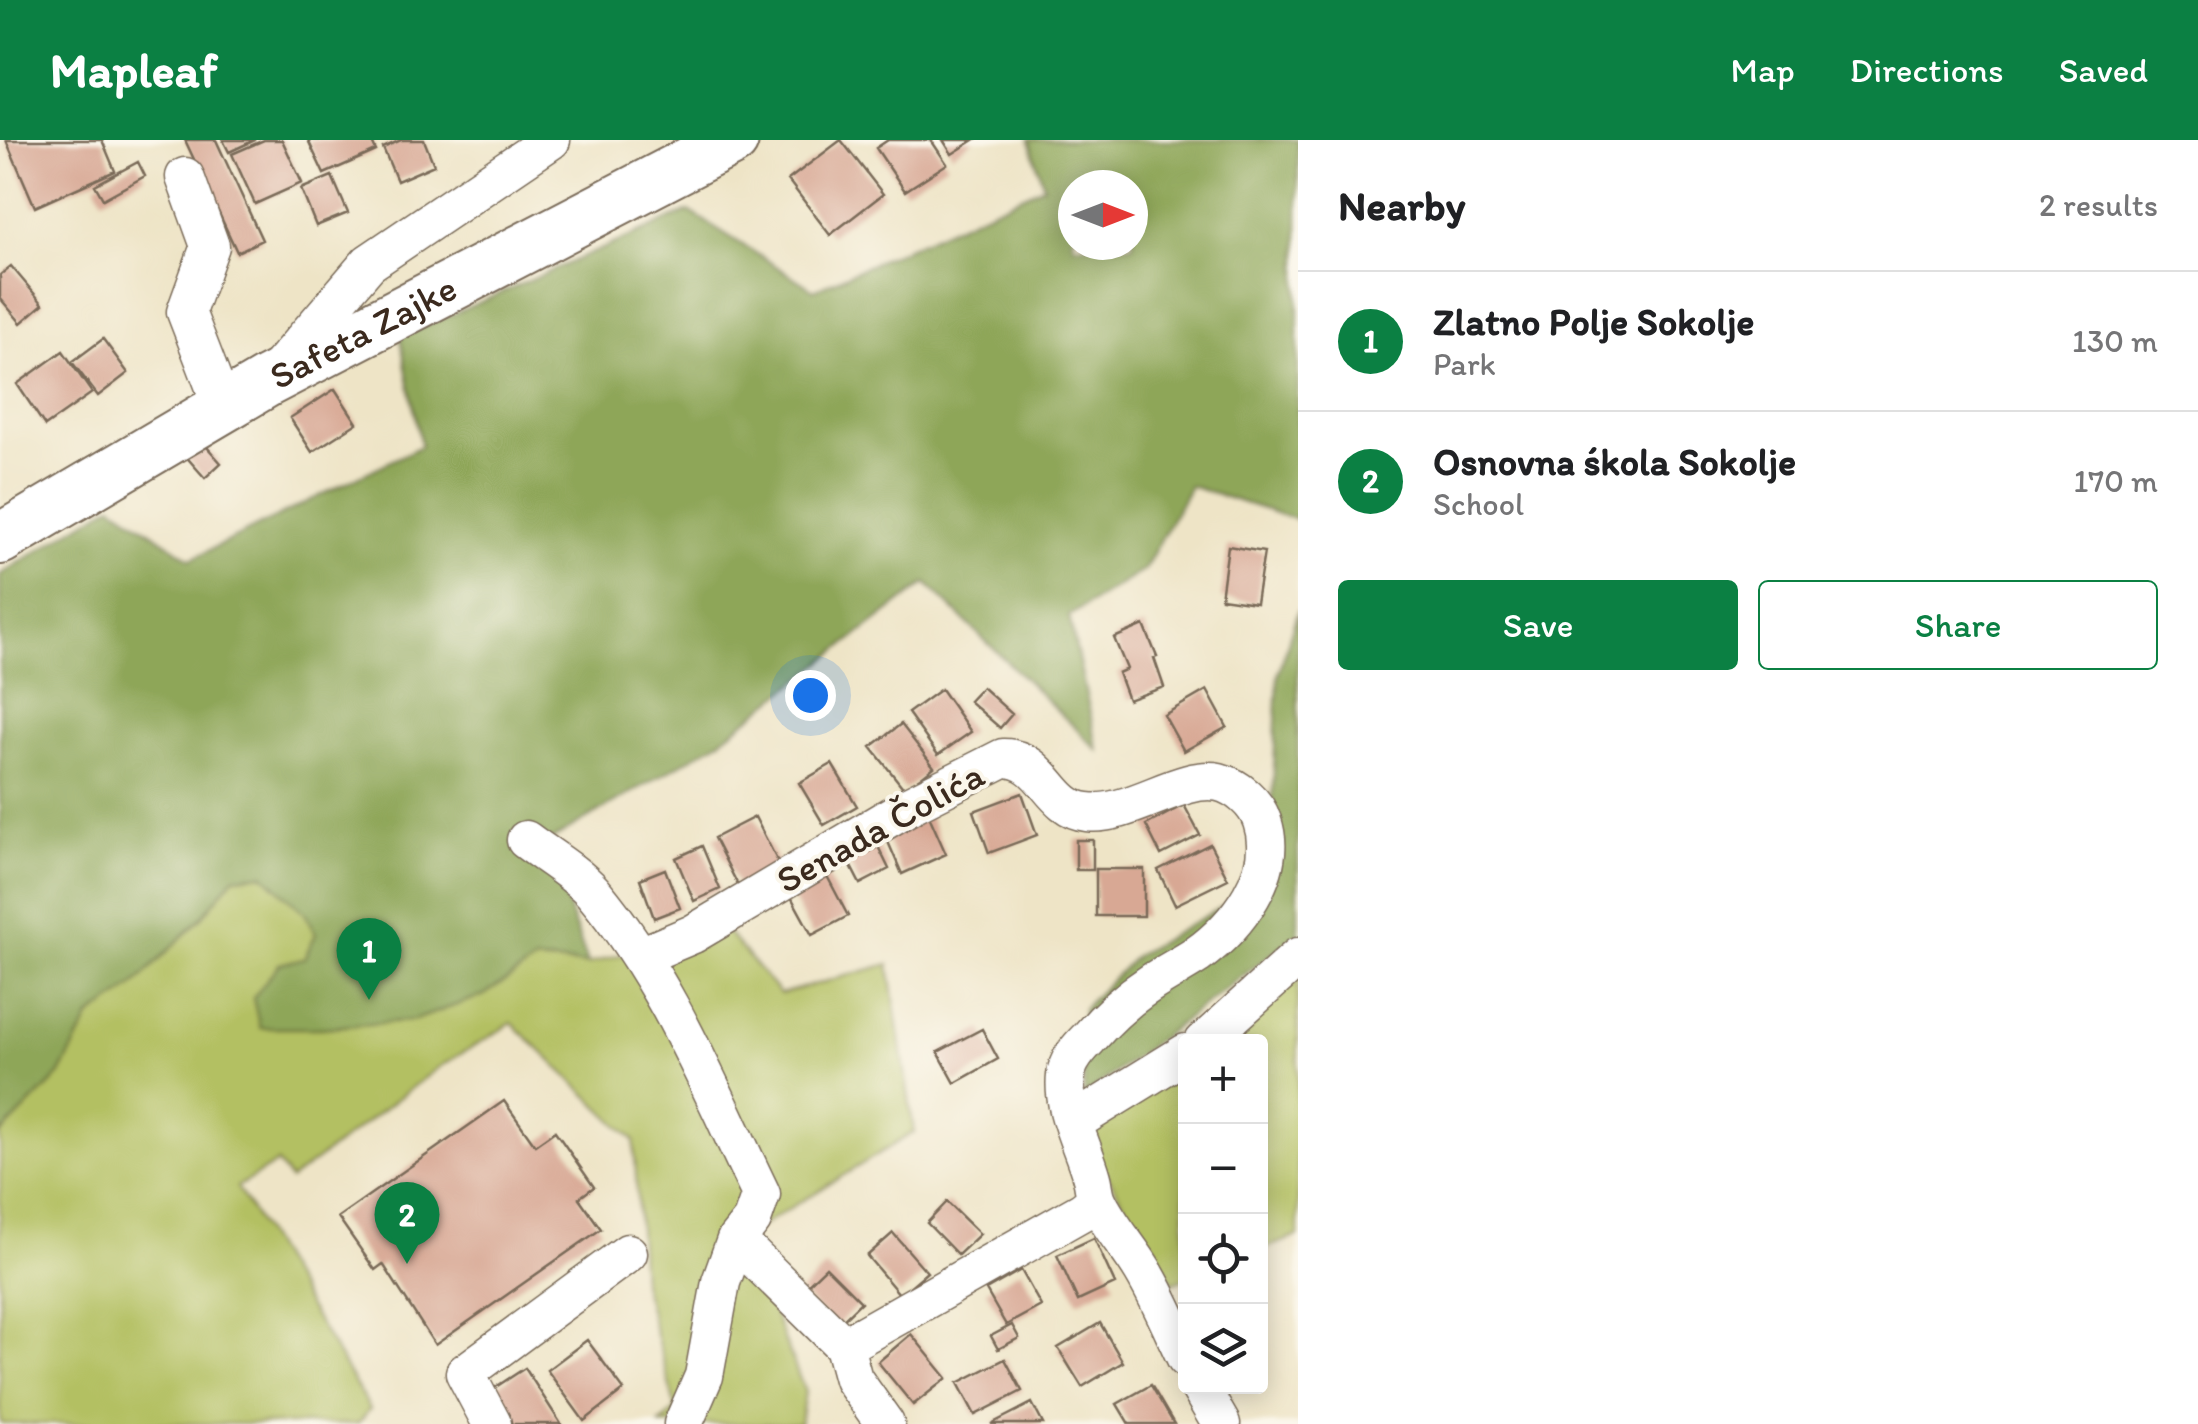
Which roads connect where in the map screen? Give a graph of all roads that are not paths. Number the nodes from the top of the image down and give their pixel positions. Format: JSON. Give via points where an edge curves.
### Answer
{"nodes":[{"id":1,"x":551,"y":140,"type":"edge"},
{"id":2,"x":733,"y":140,"type":"edge"},
{"id":3,"x":185,"y":177,"type":"dead end"},
{"id":4,"x":268,"y":381,"type":"junction"},
{"id":5,"x":223,"y":408,"type":"junction"},
{"id":6,"x":0,"y":539,"type":"edge"},
{"id":7,"x":526,"y":840,"type":"dead end"},
{"id":8,"x":640,"y":956,"type":"junction"},
{"id":9,"x":1298,"y":957,"type":"edge"},
{"id":10,"x":1213,"y":1034,"type":"edge"},
{"id":11,"x":1178,"y":1058,"type":"edge"},
{"id":12,"x":1074,"y":1122,"type":"junction"},
{"id":13,"x":1097,"y":1200,"type":"junction"},
{"id":14,"x":736,"y":1240,"type":"junction"},
{"id":15,"x":628,"y":1253,"type":"dead end"},
{"id":16,"x":1178,"y":1342,"type":"edge"},
{"id":17,"x":844,"y":1346,"type":"junction"},
{"id":18,"x":1204,"y":1394,"type":"edge"},
{"id":19,"x":492,"y":1424,"type":"edge"},
{"id":20,"x":683,"y":1424,"type":"edge"},
{"id":21,"x":885,"y":1424,"type":"edge"},
{"id":22,"x":1221,"y":1424,"type":"edge"}],
"edges":[{"from":1,"to":4,"type":"street","via":[[369,264]]},
{"from":2,"to":4,"type":"main road","name":"Safeta Zajke"},
{"from":3,"to":5,"type":"street","via":[[210,246],[186,312]]},
{"from":4,"to":5,"type":"main road","name":"Safeta Zajke"},
{"from":5,"to":6,"type":"main road","name":"Safeta Zajke"},
{"from":7,"to":8,"type":"street","via":[[590,888]]},
{"from":8,"to":12,"type":"street","name":"Senada Čolića","via":[[693,934],[1003,758],[1031,766],[1070,809],[1091,813],[1196,783],[1237,790],[1262,823],[1266,846],[1258,885],[1198,954],[1149,984],[1076,1052],[1066,1072]]},
{"from":8,"to":14,"type":"street","via":[[761,1194]]},
{"from":9,"to":10,"type":"street"},
{"from":11,"to":12,"type":"street"},
{"from":12,"to":13,"type":"street","name":"Senada Čolića"},
{"from":13,"to":16,"type":"street","name":"Senada Čolića"},
{"from":13,"to":17,"type":"street"},
{"from":14,"to":17,"type":"street"},
{"from":14,"to":20,"type":"street","via":[[704,1376]]},
{"from":15,"to":19,"type":"street","via":[[464,1373]]},
{"from":17,"to":21,"type":"street","via":[[852,1379]]},
{"from":18,"to":22,"type":"street"}]}
